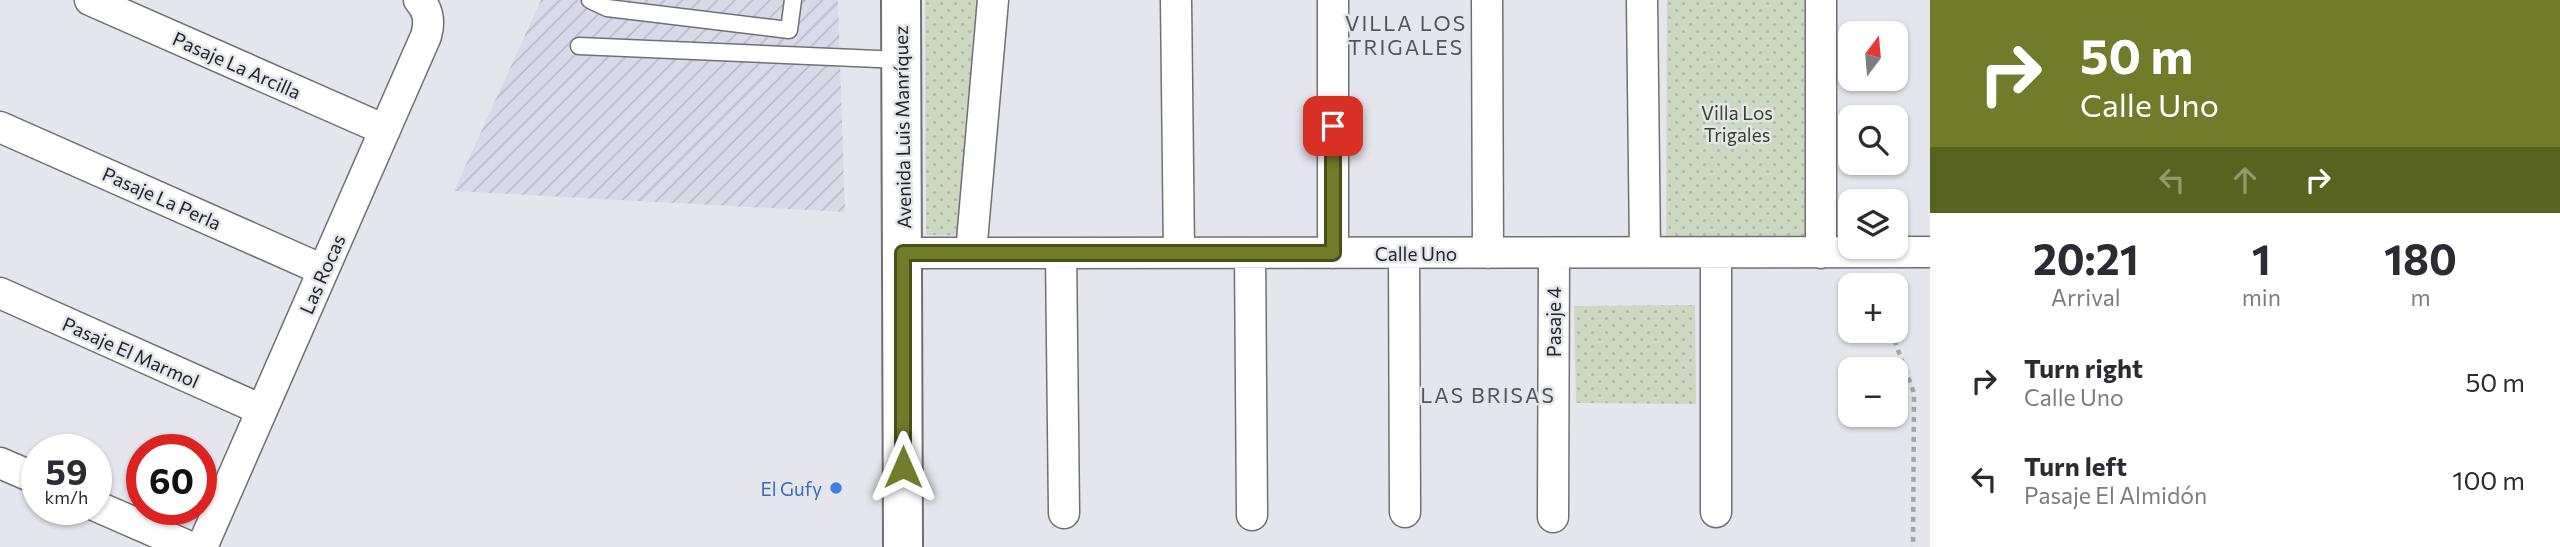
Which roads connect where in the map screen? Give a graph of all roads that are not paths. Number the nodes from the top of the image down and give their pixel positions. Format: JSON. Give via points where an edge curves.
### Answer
{"nodes":[{"id":1,"x":90,"y":0,"type":"edge"},
{"id":2,"x":419,"y":0,"type":"edge"},
{"id":3,"x":590,"y":0,"type":"edge"},
{"id":4,"x":793,"y":0,"type":"edge"},
{"id":5,"x":901,"y":0,"type":"edge"},
{"id":6,"x":993,"y":0,"type":"edge"},
{"id":7,"x":1176,"y":0,"type":"edge"},
{"id":8,"x":1333,"y":0,"type":"edge"},
{"id":9,"x":1487,"y":0,"type":"edge"},
{"id":10,"x":1642,"y":0,"type":"edge"},
{"id":11,"x":1821,"y":0,"type":"edge"},
{"id":12,"x":579,"y":46,"type":"dead end"},
{"id":13,"x":901,"y":60,"type":"junction"},
{"id":14,"x":0,"y":127,"type":"edge"},
{"id":15,"x":385,"y":130,"type":"junction"},
{"id":16,"x":1645,"y":252,"type":"junction"},
{"id":17,"x":903,"y":253,"type":"junction"},
{"id":18,"x":971,"y":253,"type":"junction"},
{"id":19,"x":1061,"y":253,"type":"junction"},
{"id":20,"x":1179,"y":253,"type":"junction"},
{"id":21,"x":1250,"y":253,"type":"junction"},
{"id":22,"x":1333,"y":253,"type":"junction"},
{"id":23,"x":1404,"y":253,"type":"junction"},
{"id":24,"x":1488,"y":253,"type":"junction"},
{"id":25,"x":1554,"y":253,"type":"junction"},
{"id":26,"x":1716,"y":253,"type":"junction"},
{"id":27,"x":1821,"y":253,"type":"junction"},
{"id":28,"x":1930,"y":253,"type":"edge"},
{"id":29,"x":323,"y":270,"type":"junction"},
{"id":30,"x":0,"y":293,"type":"edge"},
{"id":31,"x":262,"y":410,"type":"junction"},
{"id":32,"x":0,"y":463,"type":"edge"},
{"id":33,"x":21,"y":473,"type":"edge"},
{"id":34,"x":1405,"y":512,"type":"dead end"},
{"id":35,"x":1716,"y":512,"type":"dead end"},
{"id":36,"x":112,"y":513,"type":"edge"},
{"id":37,"x":1064,"y":513,"type":"dead end"},
{"id":38,"x":1252,"y":515,"type":"dead end"},
{"id":39,"x":1553,"y":517,"type":"dead end"},
{"id":40,"x":190,"y":547,"type":"edge"},
{"id":41,"x":202,"y":547,"type":"edge"},
{"id":42,"x":903,"y":547,"type":"edge"}],
"edges":[{"from":1,"to":15,"type":"street","name":"Pasaje La Arcilla"},
{"from":2,"to":15,"type":"street","name":"Las Rocas","via":[[426,10],[428,28]]},
{"from":3,"to":4,"type":"lane","via":[[607,8],[789,30]]},
{"from":5,"to":13,"type":"main road","name":"Avenida Luis Manríquez"},
{"from":6,"to":18,"type":"street"},
{"from":7,"to":20,"type":"street"},
{"from":8,"to":22,"type":"street"},
{"from":9,"to":24,"type":"street"},
{"from":10,"to":16,"type":"street"},
{"from":11,"to":27,"type":"street"},
{"from":12,"to":13,"type":"lane"},
{"from":13,"to":17,"type":"main road","name":"Avenida Luis Manríquez"},
{"from":14,"to":29,"type":"street","name":"Pasaje La Perla"},
{"from":15,"to":29,"type":"street","name":"Las Rocas"},
{"from":16,"to":25,"type":"street","name":"Calle Uno"},
{"from":16,"to":26,"type":"street","name":"Calle Uno"},
{"from":17,"to":18,"type":"street","name":"Calle Uno"},
{"from":17,"to":42,"type":"main road","name":"Avenida Luis Manríquez"},
{"from":18,"to":19,"type":"street","name":"Calle Uno"},
{"from":19,"to":20,"type":"street","name":"Calle Uno"},
{"from":19,"to":37,"type":"street"},
{"from":20,"to":21,"type":"street","name":"Calle Uno"},
{"from":21,"to":22,"type":"street","name":"Calle Uno"},
{"from":21,"to":38,"type":"street"},
{"from":22,"to":23,"type":"street","name":"Calle Uno"},
{"from":23,"to":24,"type":"street","name":"Calle Uno"},
{"from":23,"to":34,"type":"street"},
{"from":24,"to":25,"type":"street","name":"Calle Uno"},
{"from":25,"to":39,"type":"street","name":"Pasaje 4"},
{"from":26,"to":27,"type":"street","name":"Calle Uno"},
{"from":26,"to":35,"type":"street"},
{"from":27,"to":28,"type":"street","name":"Calle Uno"},
{"from":29,"to":31,"type":"street","name":"Las Rocas"},
{"from":30,"to":31,"type":"street","name":"Pasaje El Marmol"},
{"from":31,"to":41,"type":"street","name":"Las Rocas"},
{"from":32,"to":33,"type":"street"},
{"from":36,"to":40,"type":"street"}]}
